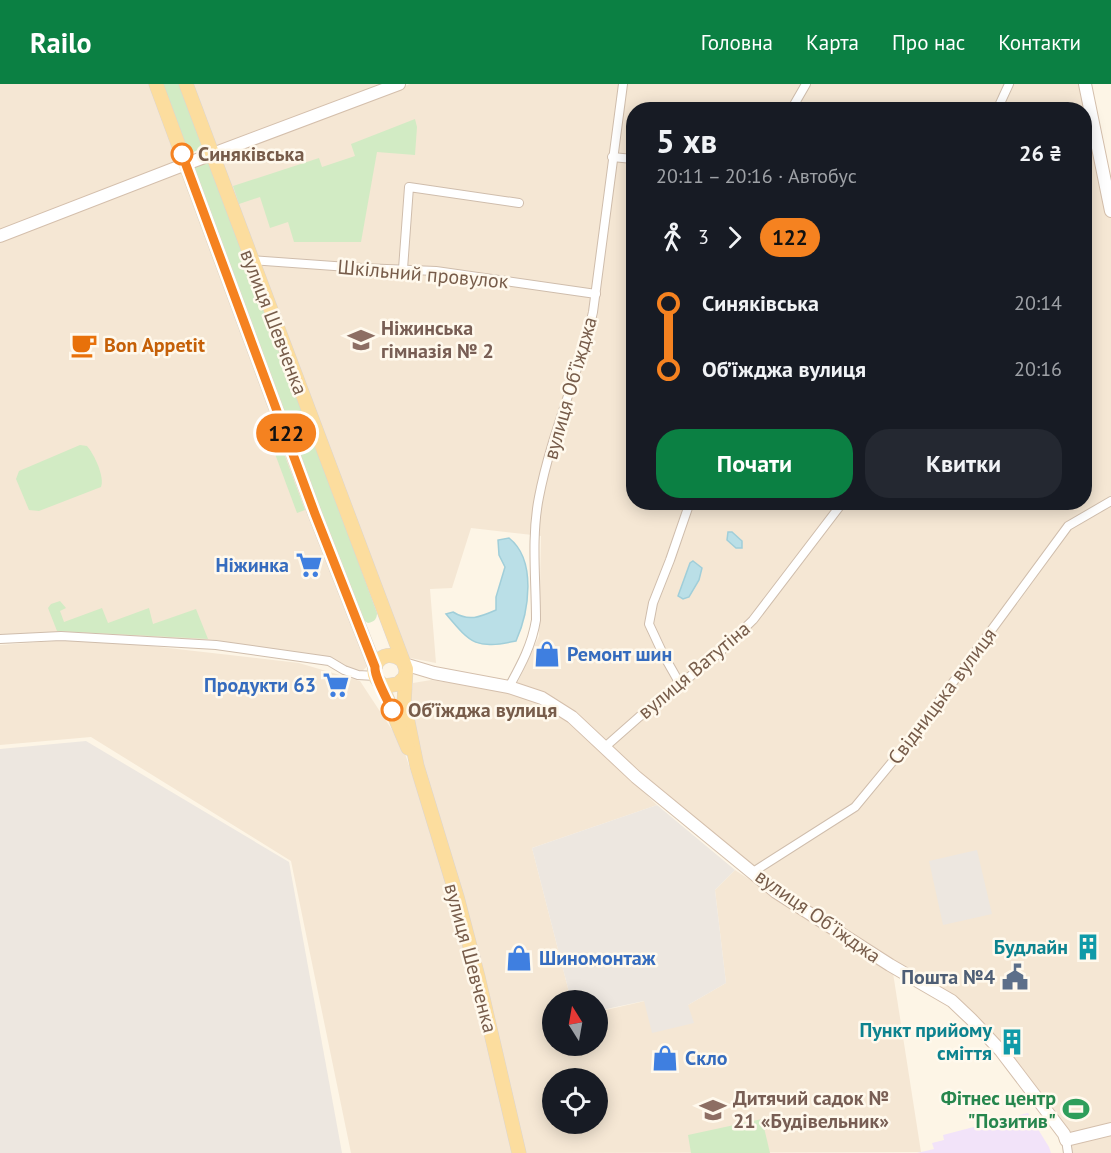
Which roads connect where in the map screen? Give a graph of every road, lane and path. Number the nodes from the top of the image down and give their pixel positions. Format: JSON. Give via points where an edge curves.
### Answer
{"nodes":[{"id":1,"x":156,"y":84,"type":"edge"},
{"id":2,"x":186,"y":84,"type":"edge"},
{"id":3,"x":399,"y":84,"type":"edge"},
{"id":4,"x":623,"y":84,"type":"edge"},
{"id":5,"x":806,"y":84,"type":"edge"},
{"id":6,"x":1009,"y":84,"type":"edge"},
{"id":7,"x":1085,"y":84,"type":"edge"},
{"id":8,"x":795,"y":102,"type":"edge"},
{"id":9,"x":1001,"y":102,"type":"edge"},
{"id":10,"x":1089,"y":102,"type":"edge"},
{"id":11,"x":1092,"y":118,"type":"edge"},
{"id":12,"x":212,"y":154,"type":"junction"},
{"id":13,"x":612,"y":157,"type":"junction"},
{"id":14,"x":626,"y":158,"type":"edge"},
{"id":15,"x":186,"y":164,"type":"junction"},
{"id":16,"x":519,"y":203,"type":"dead end"},
{"id":17,"x":1111,"y":211,"type":"edge"},
{"id":18,"x":0,"y":236,"type":"edge"},
{"id":19,"x":250,"y":260,"type":"junction"},
{"id":20,"x":403,"y":269,"type":"junction"},
{"id":21,"x":596,"y":294,"type":"junction"},
{"id":22,"x":1111,"y":501,"type":"edge"},
{"id":23,"x":687,"y":510,"type":"edge"},
{"id":24,"x":837,"y":510,"type":"edge"},
{"id":25,"x":0,"y":639,"type":"edge"},
{"id":26,"x":404,"y":670,"type":"junction"},
{"id":27,"x":376,"y":674,"type":"junction"},
{"id":28,"x":680,"y":684,"type":"junction"},
{"id":29,"x":509,"y":687,"type":"junction"},
{"id":30,"x":605,"y":747,"type":"junction"},
{"id":31,"x":417,"y":766,"type":"junction"},
{"id":32,"x":753,"y":872,"type":"junction"},
{"id":33,"x":1111,"y":1129,"type":"edge"},
{"id":34,"x":1066,"y":1140,"type":"junction"},
{"id":35,"x":519,"y":1153,"type":"edge"},
{"id":36,"x":1068,"y":1153,"type":"edge"}],
"edges":[{"from":1,"to":15,"type":"main road","name":"вулиця Шевченка"},
{"from":2,"to":12,"type":"main road","name":"вулиця Шевченка"},
{"from":3,"to":12,"type":"street"},
{"from":4,"to":13,"type":"street","name":"вулиця Обʼїжджа"},
{"from":5,"to":8,"type":"street"},
{"from":6,"to":9,"type":"street"},
{"from":7,"to":10,"type":"street"},
{"from":11,"to":17,"type":"street"},
{"from":12,"to":15,"type":"street"},
{"from":12,"to":19,"type":"main road","name":"вулиця Шевченка"},
{"from":13,"to":14,"type":"street"},
{"from":13,"to":21,"type":"street","name":"вулиця Обʼїжджа"},
{"from":15,"to":18,"type":"street"},
{"from":15,"to":27,"type":"main road","name":"вулиця Шевченка"},
{"from":16,"to":20,"type":"street","via":[[409,187]]},
{"from":19,"to":20,"type":"street","name":"Шкільний провулок"},
{"from":19,"to":26,"type":"main road","name":"вулиця Шевченка"},
{"from":20,"to":21,"type":"street","name":"Шкільний провулок"},
{"from":21,"to":29,"type":"street","name":"вулиця Обʼїжджа","via":[[584,348],[539,495],[534,631],[526,657]]},
{"from":22,"to":32,"type":"street","name":"Свідницька вулиця","via":[[1068,526],[912,738],[855,807]]},
{"from":23,"to":28,"type":"street","via":[[649,624]]},
{"from":24,"to":28,"type":"street","name":"вулиця Ватутіна","via":[[753,620]]},
{"from":25,"to":27,"type":"street","via":[[61,636],[216,645],[329,661],[354,673],[364,669]]},
{"from":26,"to":27,"type":"main road","via":[[394,686]]},
{"from":26,"to":27,"type":"main road","via":[[395,656],[386,656],[379,660]]},
{"from":26,"to":29,"type":"street","name":"вулиця Обʼїжджа"},
{"from":26,"to":31,"type":"main road","name":"вулиця Шевченка","via":[[404,703]]},
{"from":27,"to":31,"type":"main road","name":"вулиця Шевченка"},
{"from":28,"to":30,"type":"street","name":"вулиця Ватутіна"},
{"from":29,"to":30,"type":"street","name":"вулиця Обʼїжджа","via":[[560,708]]},
{"from":30,"to":32,"type":"street","name":"вулиця Обʼїжджа"},
{"from":31,"to":35,"type":"main road","name":"вулиця Шевченка","via":[[457,897]]},
{"from":32,"to":34,"type":"street","name":"вулиця Обʼїжджа","via":[[814,918],[952,1001],[1015,1069]]},
{"from":33,"to":34,"type":"street"},
{"from":34,"to":36,"type":"street","name":"вулиця Обʼїжджа"}]}
